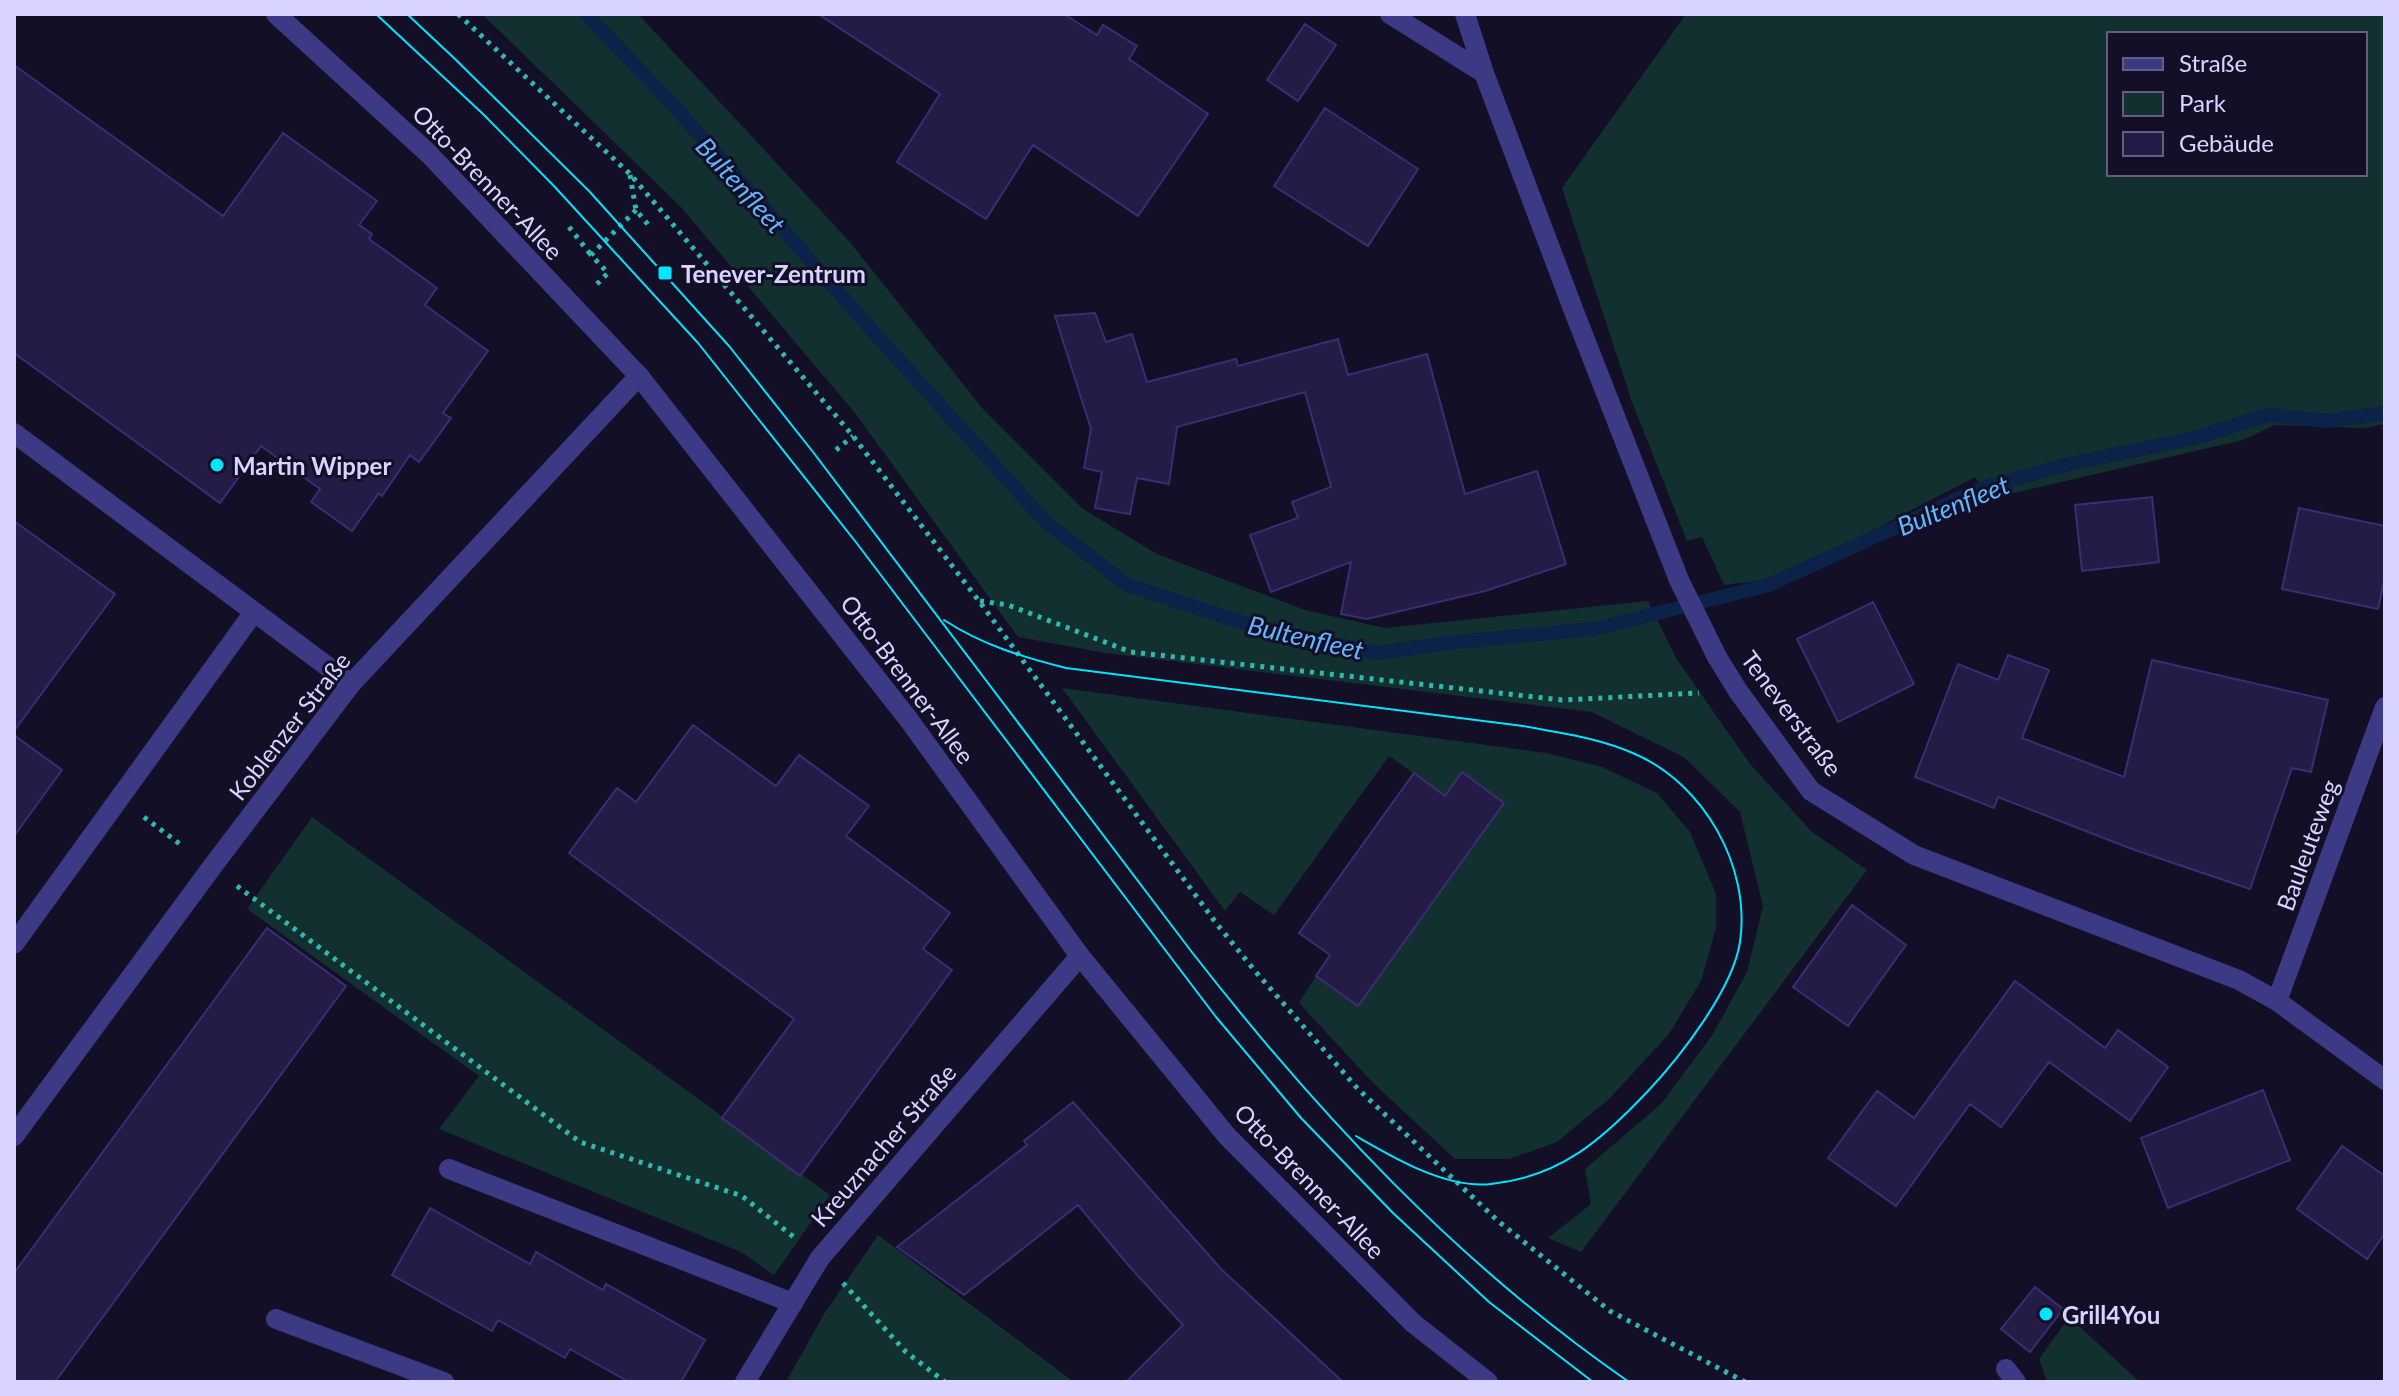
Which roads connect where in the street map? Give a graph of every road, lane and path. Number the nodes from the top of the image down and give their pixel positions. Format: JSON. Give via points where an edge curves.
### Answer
{"nodes":[{"id":1,"x":276,"y":14,"type":"edge"},
{"id":2,"x":458,"y":14,"type":"edge"},
{"id":3,"x":1390,"y":14,"type":"edge"},
{"id":4,"x":1465,"y":14,"type":"edge"},
{"id":5,"x":1484,"y":73,"type":"junction"},
{"id":6,"x":630,"y":174,"type":"junction"},
{"id":7,"x":636,"y":210,"type":"junction"},
{"id":8,"x":569,"y":227,"type":"dead end"},
{"id":9,"x":650,"y":227,"type":"dead end"},
{"id":10,"x":591,"y":255,"type":"junction"},
{"id":11,"x":574,"y":307,"type":"junction"},
{"id":12,"x":639,"y":376,"type":"junction"},
{"id":13,"x":14,"y":433,"type":"edge"},
{"id":14,"x":853,"y":436,"type":"junction"},
{"id":15,"x":836,"y":450,"type":"dead end"},
{"id":16,"x":979,"y":601,"type":"junction"},
{"id":17,"x":254,"y":612,"type":"junction"},
{"id":18,"x":351,"y":684,"type":"junction"},
{"id":19,"x":1738,"y":691,"type":"junction"},
{"id":20,"x":2385,"y":707,"type":"edge"},
{"id":21,"x":119,"y":799,"type":"junction"},
{"id":22,"x":212,"y":867,"type":"junction"},
{"id":23,"x":14,"y":944,"type":"edge"},
{"id":24,"x":1080,"y":956,"type":"junction"},
{"id":25,"x":2277,"y":1001,"type":"junction"},
{"id":26,"x":2385,"y":1080,"type":"edge"},
{"id":27,"x":14,"y":1136,"type":"edge"},
{"id":28,"x":449,"y":1169,"type":"dead end"},
{"id":29,"x":820,"y":1258,"type":"junction"},
{"id":30,"x":793,"y":1303,"type":"junction"},
{"id":31,"x":276,"y":1319,"type":"dead end"},
{"id":32,"x":444,"y":1382,"type":"edge"},
{"id":33,"x":745,"y":1382,"type":"edge"},
{"id":34,"x":945,"y":1382,"type":"edge"},
{"id":35,"x":1488,"y":1382,"type":"edge"},
{"id":36,"x":1745,"y":1382,"type":"edge"}],
"edges":[{"from":1,"to":11,"type":"street","name":"Otto-Brenner-Allee","via":[[429,154]]},
{"from":2,"to":6,"type":"path"},
{"from":3,"to":5,"type":"street"},
{"from":4,"to":5,"type":"street","name":"Teneverstraße"},
{"from":5,"to":19,"type":"street","name":"Teneverstraße","via":[[1679,580]]},
{"from":6,"to":7,"type":"path"},
{"from":6,"to":14,"type":"path"},
{"from":7,"to":9,"type":"path"},
{"from":7,"to":10,"type":"path"},
{"from":8,"to":10,"type":"path"},
{"from":10,"to":11,"type":"path","via":[[608,273]]},
{"from":11,"to":12,"type":"street","name":"Otto-Brenner-Allee"},
{"from":12,"to":18,"type":"street","name":"Koblenzer Straße"},
{"from":12,"to":24,"type":"street","name":"Otto-Brenner-Allee","via":[[909,720]]},
{"from":13,"to":17,"type":"street"},
{"from":14,"to":15,"type":"path"},
{"from":14,"to":16,"type":"path"},
{"from":16,"to":19,"type":"path","via":[[1008,605],[1131,652],[1562,700]]},
{"from":16,"to":36,"type":"path","via":[[1216,923],[1358,1089],[1498,1221],[1610,1311]]},
{"from":17,"to":18,"type":"street"},
{"from":17,"to":21,"type":"street"},
{"from":18,"to":22,"type":"street","name":"Koblenzer Straße"},
{"from":19,"to":25,"type":"street","name":"Teneverstraße","via":[[1811,791],[1914,855],[2239,980]]},
{"from":20,"to":25,"type":"street","name":"Bauleuteweg"},
{"from":21,"to":22,"type":"path"},
{"from":21,"to":23,"type":"street"},
{"from":22,"to":27,"type":"street","name":"Koblenzer Straße"},
{"from":22,"to":29,"type":"path","via":[[580,1142],[742,1196]]},
{"from":24,"to":29,"type":"street","name":"Kreuznacher Straße"},
{"from":24,"to":35,"type":"street","name":"Otto-Brenner-Allee","via":[[1227,1136],[1413,1323]]},
{"from":25,"to":26,"type":"street","name":"Teneverstraße"},
{"from":28,"to":30,"type":"street"},
{"from":29,"to":30,"type":"street","name":"Kreuznacher Straße"},
{"from":29,"to":34,"type":"path","via":[[906,1352]]},
{"from":30,"to":33,"type":"street","name":"Kreuznacher Straße"},
{"from":31,"to":32,"type":"street"}]}
